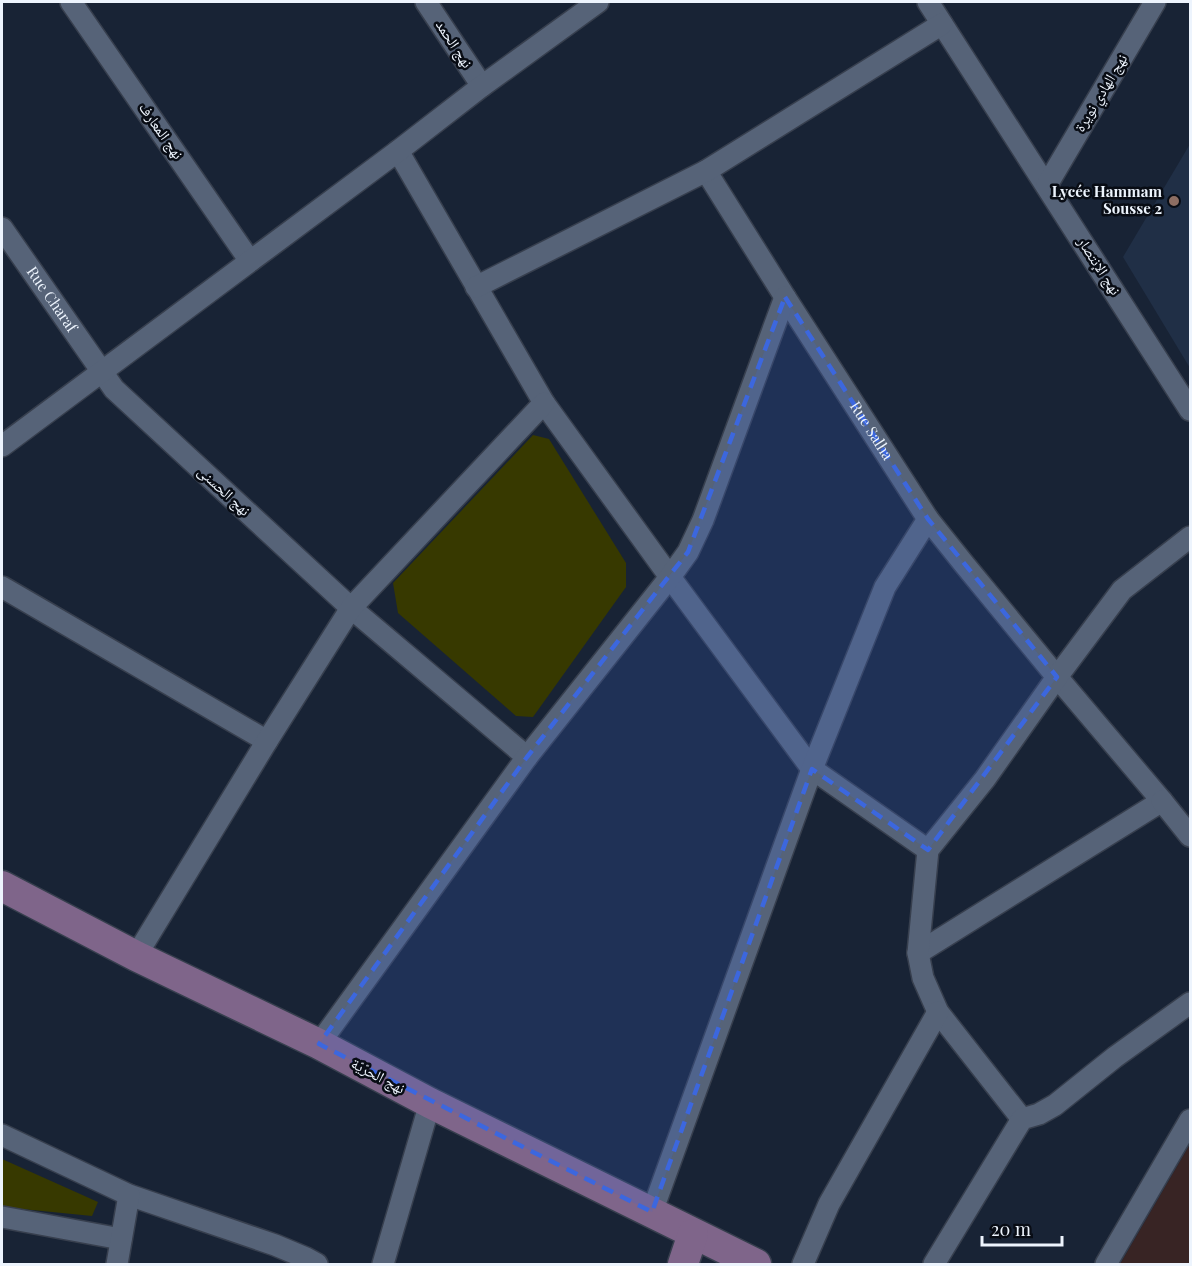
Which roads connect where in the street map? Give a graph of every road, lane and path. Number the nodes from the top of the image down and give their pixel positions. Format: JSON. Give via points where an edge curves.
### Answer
{"nodes":[{"id":1,"x":71,"y":2,"type":"edge"},
{"id":2,"x":426,"y":2,"type":"edge"},
{"id":3,"x":598,"y":2,"type":"edge"},
{"id":4,"x":928,"y":2,"type":"edge"},
{"id":5,"x":1155,"y":2,"type":"edge"},
{"id":6,"x":942,"y":24,"type":"junction"},
{"id":7,"x":482,"y":86,"type":"junction"},
{"id":8,"x":398,"y":151,"type":"junction"},
{"id":9,"x":706,"y":171,"type":"junction"},
{"id":10,"x":1047,"y":185,"type":"junction"},
{"id":11,"x":2,"y":228,"type":"edge"},
{"id":12,"x":250,"y":261,"type":"junction"},
{"id":13,"x":476,"y":287,"type":"junction"},
{"id":14,"x":785,"y":297,"type":"junction"},
{"id":15,"x":101,"y":371,"type":"junction"},
{"id":16,"x":544,"y":403,"type":"junction"},
{"id":17,"x":1191,"y":410,"type":"edge"},
{"id":18,"x":2,"y":446,"type":"edge"},
{"id":19,"x":928,"y":519,"type":"junction"},
{"id":20,"x":1191,"y":537,"type":"edge"},
{"id":21,"x":670,"y":577,"type":"junction"},
{"id":22,"x":2,"y":587,"type":"edge"},
{"id":23,"x":351,"y":608,"type":"junction"},
{"id":24,"x":1057,"y":676,"type":"junction"},
{"id":25,"x":267,"y":741,"type":"junction"},
{"id":26,"x":527,"y":757,"type":"junction"},
{"id":27,"x":812,"y":769,"type":"junction"},
{"id":28,"x":1162,"y":801,"type":"junction"},
{"id":29,"x":1191,"y":836,"type":"edge"},
{"id":30,"x":928,"y":850,"type":"junction"},
{"id":31,"x":2,"y":886,"type":"edge"},
{"id":32,"x":918,"y":953,"type":"junction"},
{"id":33,"x":136,"y":956,"type":"junction"},
{"id":34,"x":1191,"y":1003,"type":"edge"},
{"id":35,"x":938,"y":1012,"type":"junction"},
{"id":36,"x":319,"y":1044,"type":"junction"},
{"id":37,"x":430,"y":1103,"type":"junction"},
{"id":38,"x":1022,"y":1119,"type":"junction"},
{"id":39,"x":1191,"y":1120,"type":"edge"},
{"id":40,"x":2,"y":1135,"type":"edge"},
{"id":41,"x":129,"y":1195,"type":"junction"},
{"id":42,"x":652,"y":1212,"type":"junction"},
{"id":43,"x":2,"y":1217,"type":"edge"},
{"id":44,"x":693,"y":1234,"type":"junction"},
{"id":45,"x":121,"y":1239,"type":"junction"},
{"id":46,"x":117,"y":1264,"type":"edge"},
{"id":47,"x":317,"y":1264,"type":"edge"},
{"id":48,"x":383,"y":1264,"type":"edge"},
{"id":49,"x":682,"y":1264,"type":"edge"},
{"id":50,"x":756,"y":1264,"type":"edge"},
{"id":51,"x":803,"y":1264,"type":"edge"},
{"id":52,"x":934,"y":1264,"type":"edge"},
{"id":53,"x":1106,"y":1264,"type":"edge"}],
"edges":[{"from":1,"to":12,"type":"street","name":"نهج المعارف"},
{"from":2,"to":7,"type":"street","name":"نهج الحمد"},
{"from":3,"to":7,"type":"street"},
{"from":4,"to":6,"type":"street","name":"نهج الإنتصار"},
{"from":5,"to":10,"type":"street","name":"نهج الهادي نويرة"},
{"from":6,"to":9,"type":"street"},
{"from":6,"to":10,"type":"street","name":"نهج الإنتصار"},
{"from":7,"to":8,"type":"street"},
{"from":8,"to":12,"type":"street"},
{"from":8,"to":13,"type":"street"},
{"from":9,"to":13,"type":"street"},
{"from":9,"to":14,"type":"street","name":"Rue Salha"},
{"from":10,"to":17,"type":"street","name":"نهج الإنتصار"},
{"from":11,"to":15,"type":"street","name":"Rue Charaf"},
{"from":12,"to":15,"type":"street"},
{"from":13,"to":16,"type":"street"},
{"from":14,"to":19,"type":"street","name":"Rue Salha"},
{"from":14,"to":21,"type":"street","via":[[703,520]]},
{"from":15,"to":18,"type":"street"},
{"from":15,"to":23,"type":"street","name":"نهج الحسنى","via":[[114,389]]},
{"from":16,"to":21,"type":"street"},
{"from":16,"to":23,"type":"street"},
{"from":19,"to":24,"type":"street","name":"Rue Salha"},
{"from":19,"to":27,"type":"street","via":[[885,587]]},
{"from":20,"to":24,"type":"street","via":[[1122,590]]},
{"from":21,"to":26,"type":"street"},
{"from":21,"to":27,"type":"street"},
{"from":22,"to":25,"type":"street"},
{"from":23,"to":25,"type":"street"},
{"from":23,"to":26,"type":"street","name":"نهج الحسنى"},
{"from":24,"to":28,"type":"street","name":"Rue Salha"},
{"from":24,"to":30,"type":"street","via":[[985,779]]},
{"from":25,"to":33,"type":"street"},
{"from":26,"to":36,"type":"street"},
{"from":27,"to":30,"type":"street"},
{"from":27,"to":42,"type":"street"},
{"from":28,"to":29,"type":"street","name":"Rue Salha"},
{"from":28,"to":32,"type":"street"},
{"from":30,"to":32,"type":"street"},
{"from":31,"to":33,"type":"main road","name":"نهج الحرّيّة"},
{"from":32,"to":35,"type":"street","via":[[923,978]]},
{"from":33,"to":36,"type":"main road","name":"نهج الحرّيّة"},
{"from":34,"to":38,"type":"street","via":[[1055,1105]]},
{"from":35,"to":38,"type":"street"},
{"from":35,"to":51,"type":"street","via":[[829,1204]]},
{"from":36,"to":37,"type":"main road","name":"نهج الحرّيّة"},
{"from":37,"to":42,"type":"main road","name":"نهج الحرّيّة"},
{"from":37,"to":48,"type":"street"},
{"from":38,"to":52,"type":"street"},
{"from":39,"to":53,"type":"street"},
{"from":40,"to":41,"type":"street"},
{"from":41,"to":45,"type":"street"},
{"from":41,"to":47,"type":"street","via":[[275,1245]]},
{"from":42,"to":44,"type":"main road","name":"نهج الحرّيّة"},
{"from":43,"to":45,"type":"street"},
{"from":44,"to":49,"type":"main road"},
{"from":44,"to":50,"type":"main road","name":"نهج الحرّيّة"},
{"from":45,"to":46,"type":"street"}]}
